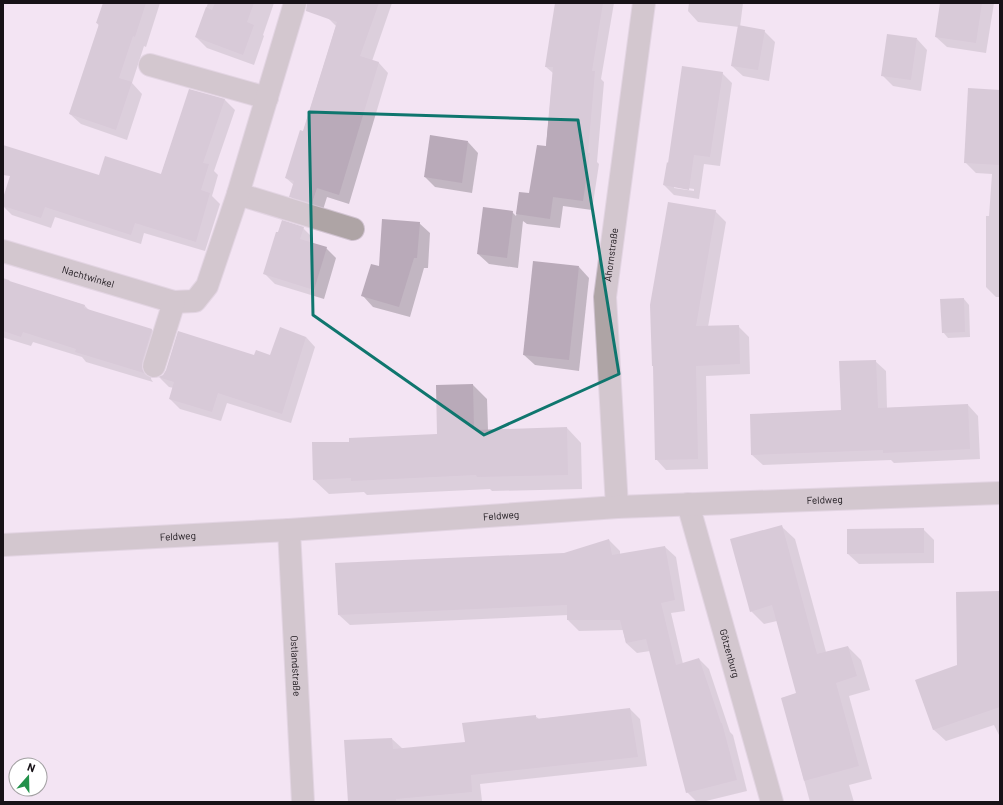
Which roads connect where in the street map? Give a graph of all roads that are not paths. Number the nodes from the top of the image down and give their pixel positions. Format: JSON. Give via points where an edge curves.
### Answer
{"nodes":[{"id":1,"x":296,"y":3,"type":"edge"},
{"id":2,"x":644,"y":3,"type":"edge"},
{"id":3,"x":150,"y":65,"type":"dead end"},
{"id":4,"x":267,"y":98,"type":"junction"},
{"id":5,"x":238,"y":194,"type":"junction"},
{"id":6,"x":353,"y":229,"type":"dead end"},
{"id":7,"x":3,"y":251,"type":"edge"},
{"id":8,"x":174,"y":302,"type":"junction"},
{"id":9,"x":154,"y":366,"type":"dead end"},
{"id":10,"x":1000,"y":493,"type":"edge"},
{"id":11,"x":688,"y":504,"type":"junction"},
{"id":12,"x":617,"y":507,"type":"junction"},
{"id":13,"x":289,"y":530,"type":"junction"},
{"id":14,"x":3,"y":545,"type":"edge"},
{"id":15,"x":303,"y":802,"type":"edge"},
{"id":16,"x":772,"y":802,"type":"edge"}],
"edges":[{"from":1,"to":4,"type":"street","name":"Nachtwinkel"},
{"from":2,"to":12,"type":"street","name":"Ahornstraße","via":[[606,297]]},
{"from":3,"to":4,"type":"street"},
{"from":4,"to":5,"type":"street","name":"Nachtwinkel"},
{"from":5,"to":6,"type":"street"},
{"from":5,"to":8,"type":"street","name":"Nachtwinkel","via":[[207,286],[195,301]]},
{"from":7,"to":8,"type":"street","name":"Nachtwinkel"},
{"from":8,"to":9,"type":"street"},
{"from":10,"to":11,"type":"street","name":"Feldweg"},
{"from":11,"to":12,"type":"street","name":"Feldweg"},
{"from":11,"to":16,"type":"street","name":"Götzenburg"},
{"from":12,"to":13,"type":"street","name":"Feldweg"},
{"from":13,"to":14,"type":"street","name":"Feldweg"},
{"from":13,"to":15,"type":"street","name":"Ostlandstraße"}]}
